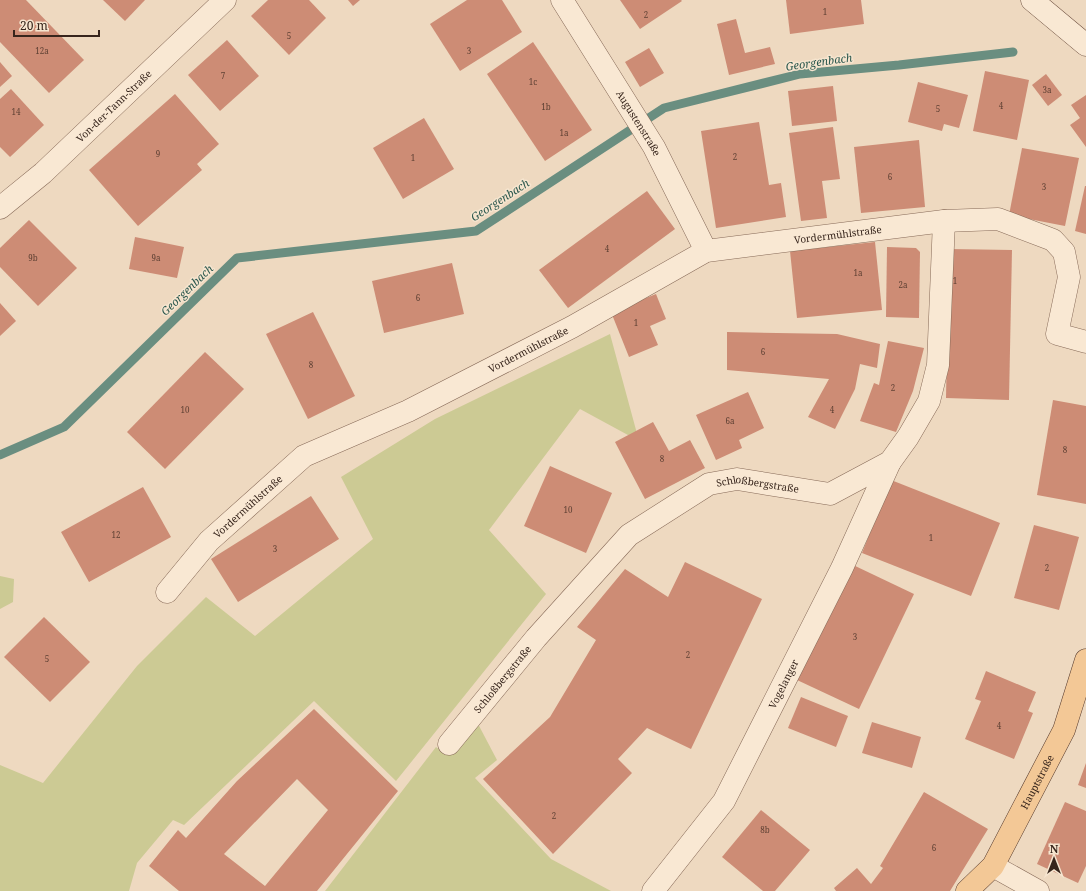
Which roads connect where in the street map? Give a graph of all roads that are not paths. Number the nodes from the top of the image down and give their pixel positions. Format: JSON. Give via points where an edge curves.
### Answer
{"nodes":[{"id":1,"x":225,"y":0,"type":"edge"},
{"id":2,"x":562,"y":0,"type":"edge"},
{"id":3,"x":1032,"y":0,"type":"edge"},
{"id":4,"x":1086,"y":45,"type":"edge"},
{"id":5,"x":0,"y":208,"type":"edge"},
{"id":6,"x":944,"y":221,"type":"junction"},
{"id":7,"x":706,"y":251,"type":"junction"},
{"id":8,"x":1086,"y":342,"type":"edge"},
{"id":9,"x":890,"y":462,"type":"junction"},
{"id":10,"x":167,"y":592,"type":"dead end"},
{"id":11,"x":1086,"y":660,"type":"edge"},
{"id":12,"x":449,"y":744,"type":"dead end"},
{"id":13,"x":993,"y":866,"type":"junction"},
{"id":14,"x":653,"y":891,"type":"edge"},
{"id":15,"x":967,"y":891,"type":"edge"},
{"id":16,"x":1038,"y":891,"type":"edge"}],
"edges":[{"from":1,"to":5,"type":"street","name":"Von-der-Tann-Straße","via":[[42,173]]},
{"from":2,"to":7,"type":"street","name":"Augustenstraße","via":[[654,147]]},
{"from":3,"to":4,"type":"street"},
{"from":6,"to":7,"type":"street","name":"Vordermühlstraße"},
{"from":6,"to":8,"type":"street","name":"Vordermühlstraße","via":[[998,219],[1053,240],[1064,252],[1069,278],[1057,334]]},
{"from":6,"to":9,"type":"street","name":"Schloßbergstraße","via":[[938,365],[929,401]]},
{"from":7,"to":10,"type":"street","name":"Vordermühlstraße","via":[[572,327],[415,407],[304,456],[209,541]]},
{"from":9,"to":12,"type":"street","name":"Schloßbergstraße","via":[[830,494],[737,479],[709,484],[629,534],[536,638]]},
{"from":9,"to":14,"type":"street","name":"Vogelanger","via":[[842,568],[724,801]]},
{"from":11,"to":13,"type":"main road","name":"Hauptstraße","via":[[1064,730]]},
{"from":13,"to":15,"type":"main road","name":"Hauptstraße"},
{"from":13,"to":16,"type":"street"}]}
